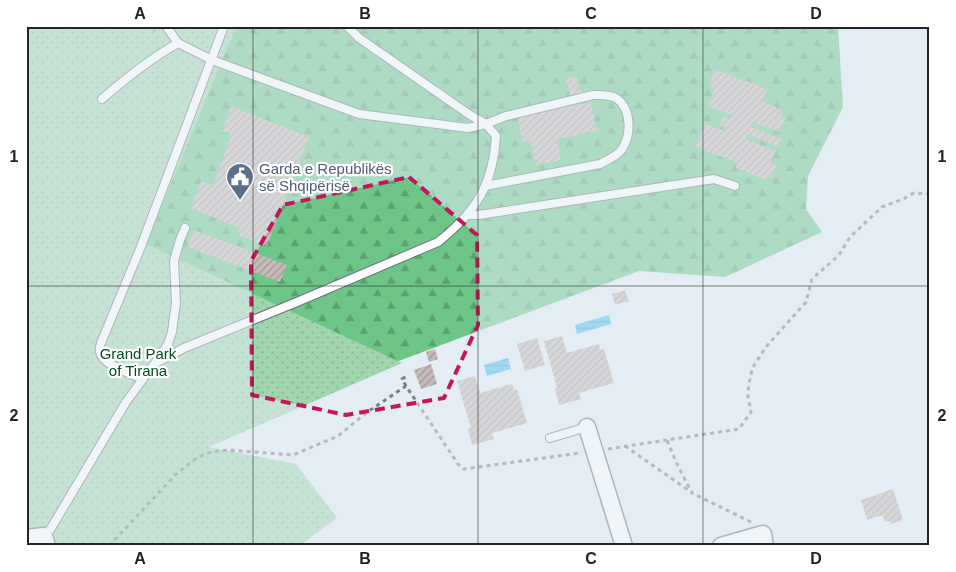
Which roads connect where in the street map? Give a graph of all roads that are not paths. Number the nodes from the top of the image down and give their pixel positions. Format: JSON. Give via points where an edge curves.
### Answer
{"nodes":[{"id":1,"x":166,"y":26,"type":"edge"},
{"id":2,"x":224,"y":26,"type":"edge"},
{"id":3,"x":346,"y":26,"type":"edge"},
{"id":4,"x":178,"y":43,"type":"junction"},
{"id":5,"x":212,"y":60,"type":"junction"},
{"id":6,"x":102,"y":99,"type":"dead end"},
{"id":7,"x":486,"y":124,"type":"junction"},
{"id":8,"x":485,"y":186,"type":"junction"},
{"id":9,"x":735,"y":186,"type":"dead end"},
{"id":10,"x":469,"y":215,"type":"junction"},
{"id":11,"x":185,"y":228,"type":"dead end"},
{"id":12,"x":154,"y":364,"type":"junction"},
{"id":13,"x":143,"y":379,"type":"junction"},
{"id":14,"x":587,"y":426,"type":"joint"},
{"id":15,"x":550,"y":438,"type":"dead end"},
{"id":16,"x":47,"y":537,"type":"edge"},
{"id":17,"x":26,"y":538,"type":"edge"},
{"id":18,"x":764,"y":540,"type":"edge"},
{"id":19,"x":624,"y":546,"type":"edge"},
{"id":20,"x":721,"y":546,"type":"edge"}],
"edges":[{"from":1,"to":4,"type":"lane"},
{"from":2,"to":5,"type":"lane"},
{"from":3,"to":7,"type":"lane"},
{"from":4,"to":5,"type":"lane"},
{"from":4,"to":6,"type":"lane","via":[[131,74]]},
{"from":5,"to":7,"type":"lane","via":[[359,114],[468,128]]},
{"from":5,"to":13,"type":"lane","via":[[101,344],[102,358]]},
{"from":7,"to":8,"type":"lane","via":[[496,136]]},
{"from":7,"to":8,"type":"lane","via":[[593,95],[615,97],[624,106],[628,117],[622,150],[600,164]]},
{"from":8,"to":10,"type":"lane"},
{"from":9,"to":10,"type":"lane","via":[[714,179]]},
{"from":10,"to":12,"type":"lane","via":[[438,242],[184,348]]},
{"from":11,"to":12,"type":"lane","via":[[174,261],[176,303],[172,332]]},
{"from":12,"to":13,"type":"lane"},
{"from":13,"to":16,"type":"lane"},
{"from":14,"to":15,"type":"lane"},
{"from":14,"to":19,"type":"street"},
{"from":16,"to":17,"type":"street"},
{"from":18,"to":20,"type":"street"}]}
